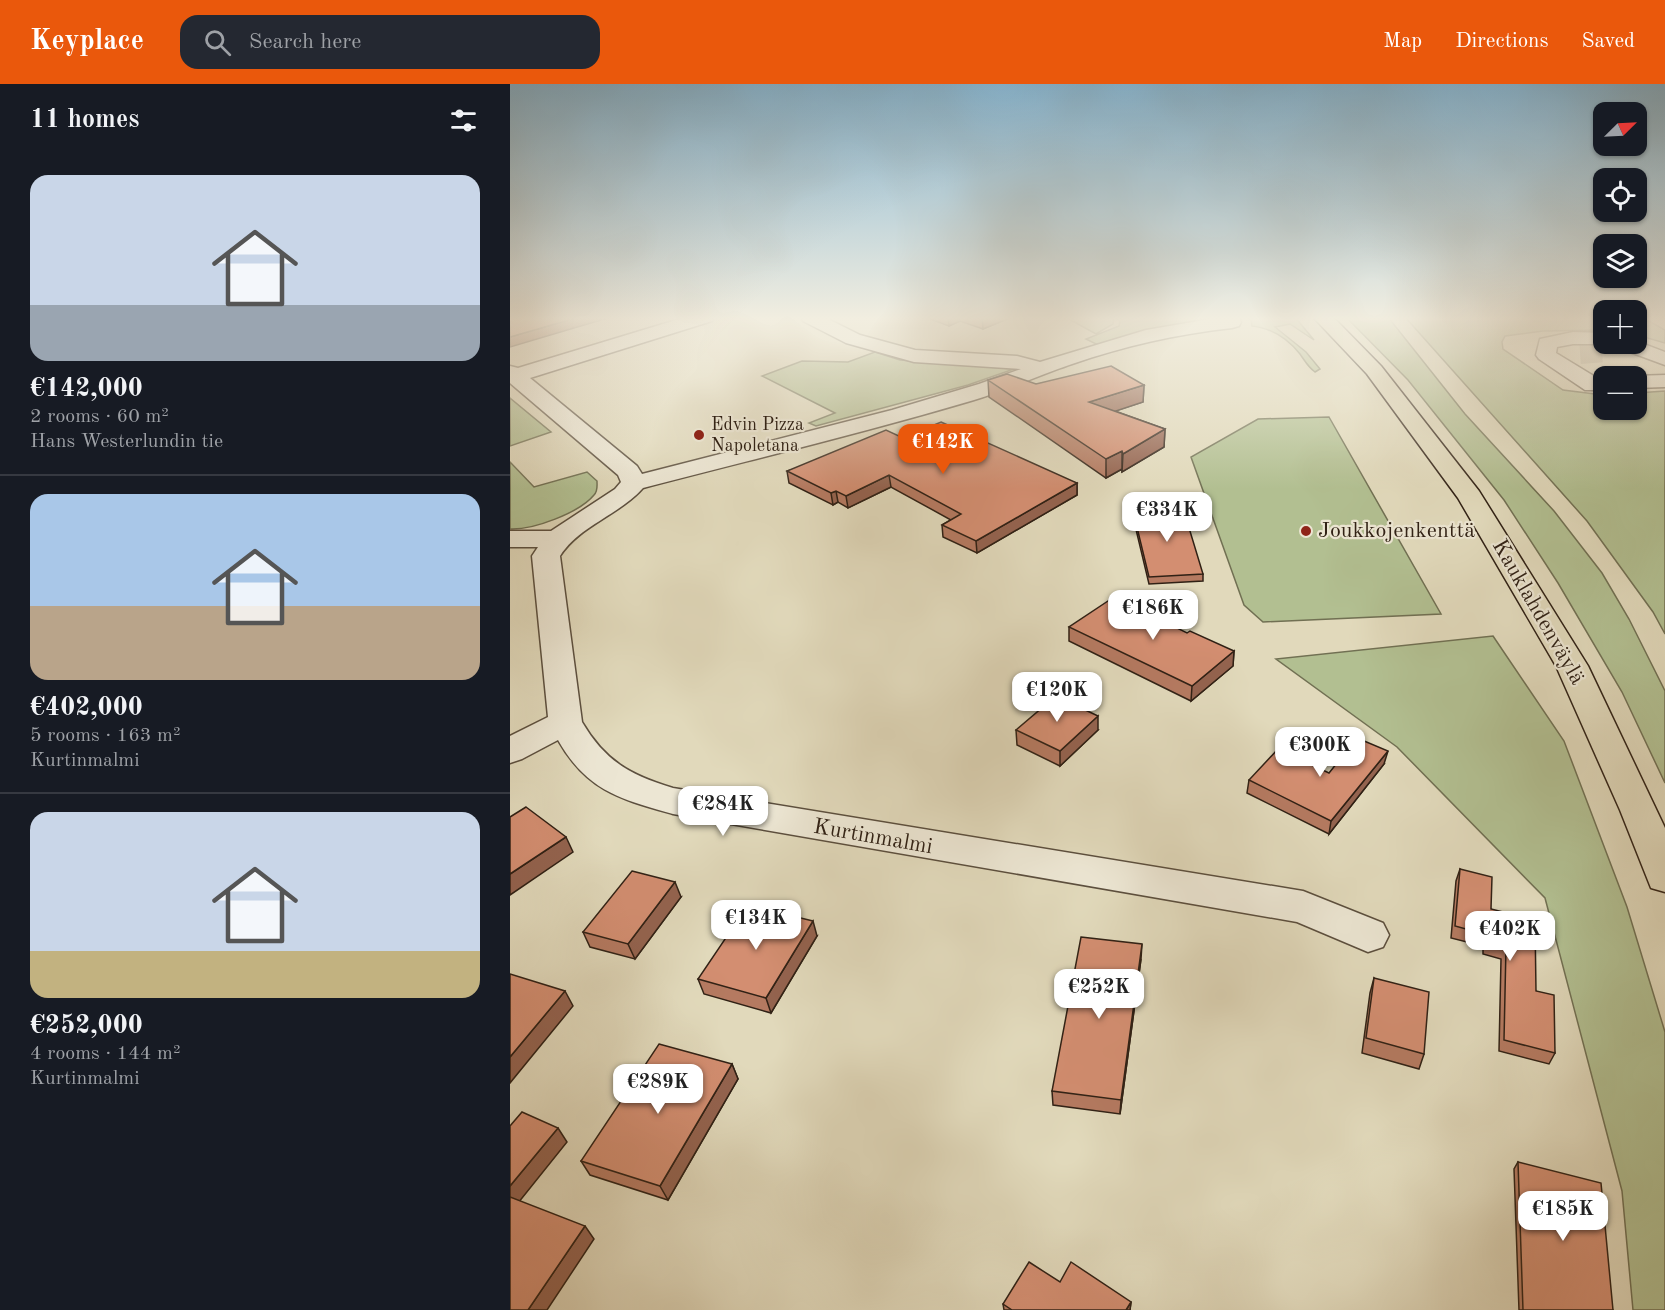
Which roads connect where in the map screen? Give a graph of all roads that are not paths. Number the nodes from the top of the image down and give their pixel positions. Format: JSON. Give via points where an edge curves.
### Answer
{"nodes":[{"id":1,"x":512,"y":374,"type":"edge"},
{"id":2,"x":1026,"y":374,"type":"edge"},
{"id":3,"x":1377,"y":374,"type":"edge"},
{"id":4,"x":1576,"y":374,"type":"tunnel mouth"},
{"id":5,"x":1665,"y":381,"type":"edge"},
{"id":6,"x":1647,"y":382,"type":"edge"},
{"id":7,"x":1593,"y":385,"type":"tunnel mouth"},
{"id":8,"x":634,"y":483,"type":"junction"},
{"id":9,"x":510,"y":539,"type":"edge"},
{"id":10,"x":557,"y":539,"type":"junction"},
{"id":11,"x":565,"y":722,"type":"junction"},
{"id":12,"x":510,"y":751,"type":"edge"},
{"id":13,"x":1665,"y":877,"type":"edge"},
{"id":14,"x":1368,"y":935,"type":"dead end"}],
"edges":[{"from":1,"to":8,"type":"street","via":[[628,471]]},
{"from":2,"to":8,"type":"street","via":[[918,410]]},
{"from":3,"to":13,"type":"main road","name":"Kauklahdenväylä","via":[[1470,496],[1572,666],[1639,810]]},
{"from":4,"to":7,"type":"street"},
{"from":5,"to":6,"type":"street"},
{"from":8,"to":10,"type":"street","via":[[624,494]]},
{"from":9,"to":10,"type":"street"},
{"from":10,"to":11,"type":"street","name":"Kurtinmalmi","via":[[546,556]]},
{"from":11,"to":12,"type":"street"},
{"from":11,"to":14,"type":"street","name":"Kurtinmalmi","via":[[583,753],[603,772],[632,789],[673,801],[1303,908]]}]}
